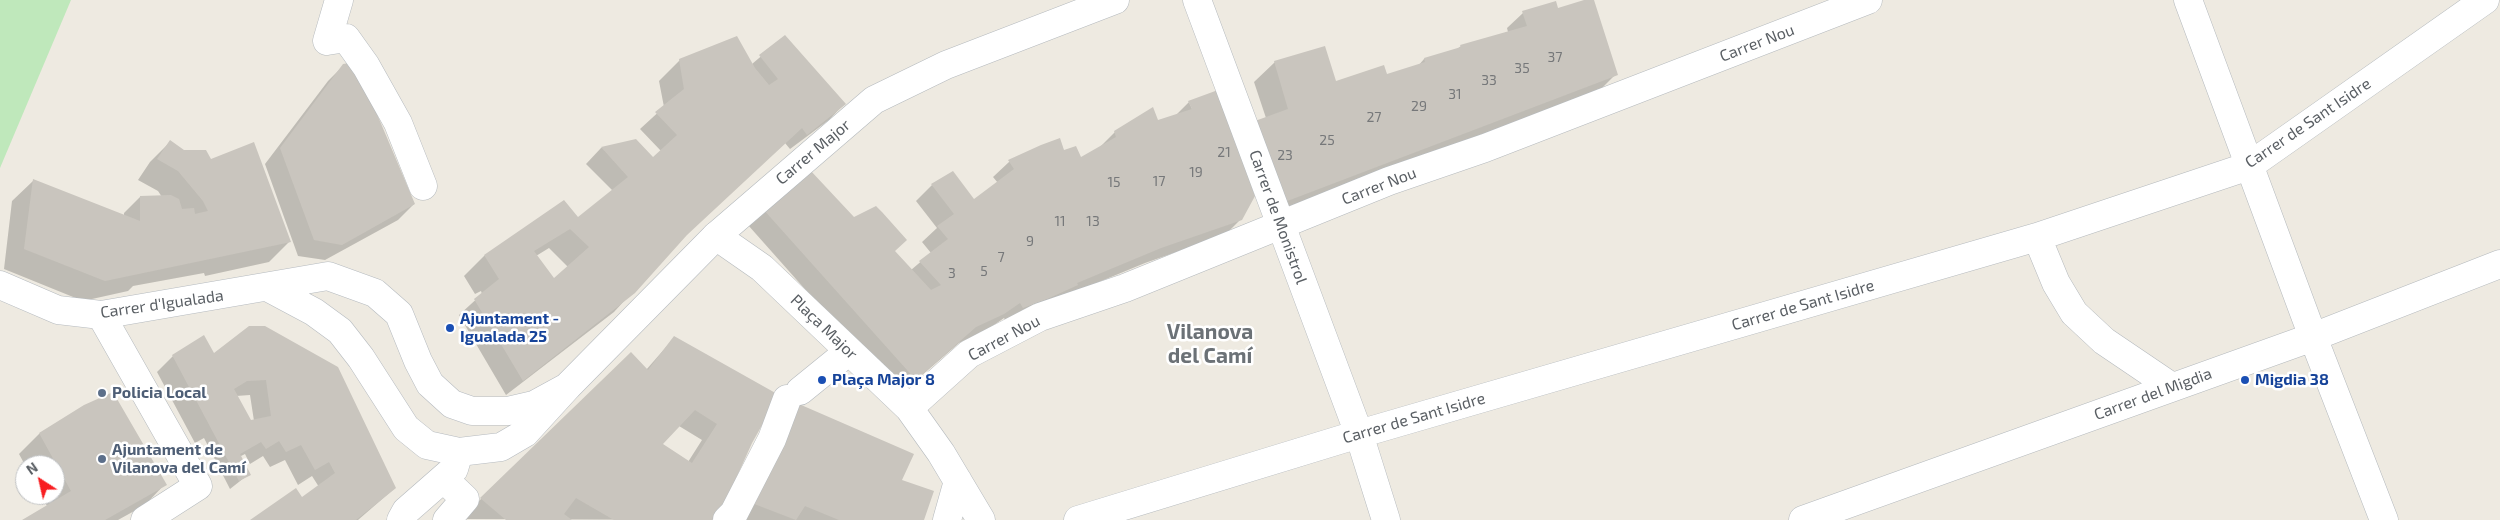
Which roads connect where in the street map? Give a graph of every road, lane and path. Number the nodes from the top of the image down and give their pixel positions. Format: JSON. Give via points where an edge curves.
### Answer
{"nodes":[{"id":1,"x":338,"y":0,"type":"edge"},
{"id":2,"x":1115,"y":0,"type":"edge"},
{"id":3,"x":1197,"y":0,"type":"edge"},
{"id":4,"x":1868,"y":0,"type":"edge"},
{"id":5,"x":2188,"y":0,"type":"edge"},
{"id":6,"x":2485,"y":0,"type":"edge"},
{"id":7,"x":2250,"y":166,"type":"junction"},
{"id":8,"x":423,"y":186,"type":"dead end"},
{"id":9,"x":1281,"y":225,"type":"junction"},
{"id":10,"x":716,"y":236,"type":"junction"},
{"id":11,"x":2037,"y":237,"type":"junction"},
{"id":12,"x":2500,"y":264,"type":"edge"},
{"id":13,"x":0,"y":285,"type":"edge"},
{"id":14,"x":269,"y":288,"type":"junction"},
{"id":15,"x":101,"y":315,"type":"junction"},
{"id":16,"x":2312,"y":337,"type":"junction"},
{"id":17,"x":848,"y":352,"type":"junction"},
{"id":18,"x":567,"y":386,"type":"junction"},
{"id":19,"x":2172,"y":387,"type":"junction"},
{"id":20,"x":909,"y":408,"type":"junction"},
{"id":21,"x":1359,"y":434,"type":"junction"},
{"id":22,"x":459,"y":452,"type":"junction"},
{"id":23,"x":444,"y":479,"type":"junction"},
{"id":24,"x":958,"y":481,"type":"junction"},
{"id":25,"x":145,"y":520,"type":"edge"},
{"id":26,"x":401,"y":520,"type":"edge"},
{"id":27,"x":447,"y":520,"type":"edge"},
{"id":28,"x":727,"y":520,"type":"edge"},
{"id":29,"x":947,"y":520,"type":"edge"},
{"id":30,"x":981,"y":520,"type":"edge"},
{"id":31,"x":1078,"y":520,"type":"edge"},
{"id":32,"x":1386,"y":520,"type":"edge"},
{"id":33,"x":1803,"y":520,"type":"edge"},
{"id":34,"x":2384,"y":520,"type":"edge"}],
"edges":[{"from":1,"to":8,"type":"street","via":[[327,41],[346,38],[366,66],[398,123]]},
{"from":2,"to":10,"type":"street","name":"Carrer Major","via":[[946,65],[874,100]]},
{"from":3,"to":9,"type":"street","name":"Carrer de Monistrol"},
{"from":4,"to":9,"type":"street","name":"Carrer Nou"},
{"from":5,"to":7,"type":"street"},
{"from":6,"to":7,"type":"street","name":"Carrer de Sant Isidre"},
{"from":7,"to":11,"type":"street","name":"Carrer de Sant Isidre"},
{"from":7,"to":16,"type":"street"},
{"from":9,"to":20,"type":"street","name":"Carrer Nou","via":[[1125,288],[1040,317],[969,354]]},
{"from":9,"to":21,"type":"street","name":"Carrer de Monistrol"},
{"from":10,"to":17,"type":"street","name":"Plaça Major","via":[[762,268]]},
{"from":10,"to":18,"type":"street","name":"Carrer Major"},
{"from":11,"to":19,"type":"street","via":[[2056,283],[2074,313],[2104,341]]},
{"from":11,"to":21,"type":"street","name":"Carrer de Sant Isidre"},
{"from":12,"to":16,"type":"street","name":"Carrer del Migdia"},
{"from":13,"to":15,"type":"street","name":"Carrer d'Igualada","via":[[58,310]]},
{"from":14,"to":15,"type":"street","name":"Carrer d'Igualada"},
{"from":14,"to":18,"type":"street","name":"Carrer d'Igualada","via":[[328,276],[376,293],[399,314],[430,384],[452,404],[472,411],[534,405]]},
{"from":14,"to":22,"type":"street","via":[[314,312],[340,331],[406,428],[427,445]]},
{"from":15,"to":25,"type":"street","via":[[198,486]]},
{"from":16,"to":19,"type":"street","name":"Carrer del Migdia"},
{"from":16,"to":34,"type":"street"},
{"from":17,"to":20,"type":"street","name":"Plaça Major"},
{"from":17,"to":28,"type":"street","via":[[793,395]]},
{"from":18,"to":22,"type":"street","via":[[525,433],[501,447]]},
{"from":19,"to":33,"type":"street","name":"Carrer del Migdia"},
{"from":20,"to":24,"type":"street","name":"Plaça Major"},
{"from":21,"to":31,"type":"street","name":"Carrer de Sant Isidre"},
{"from":21,"to":32,"type":"street","name":"Carrer de Monistrol"},
{"from":22,"to":23,"type":"street","via":[[454,469]]},
{"from":23,"to":26,"type":"street","via":[[406,511]]},
{"from":23,"to":27,"type":"street","via":[[464,499]]},
{"from":24,"to":29,"type":"street"},
{"from":24,"to":30,"type":"street","name":"Plaça Major"}]}
